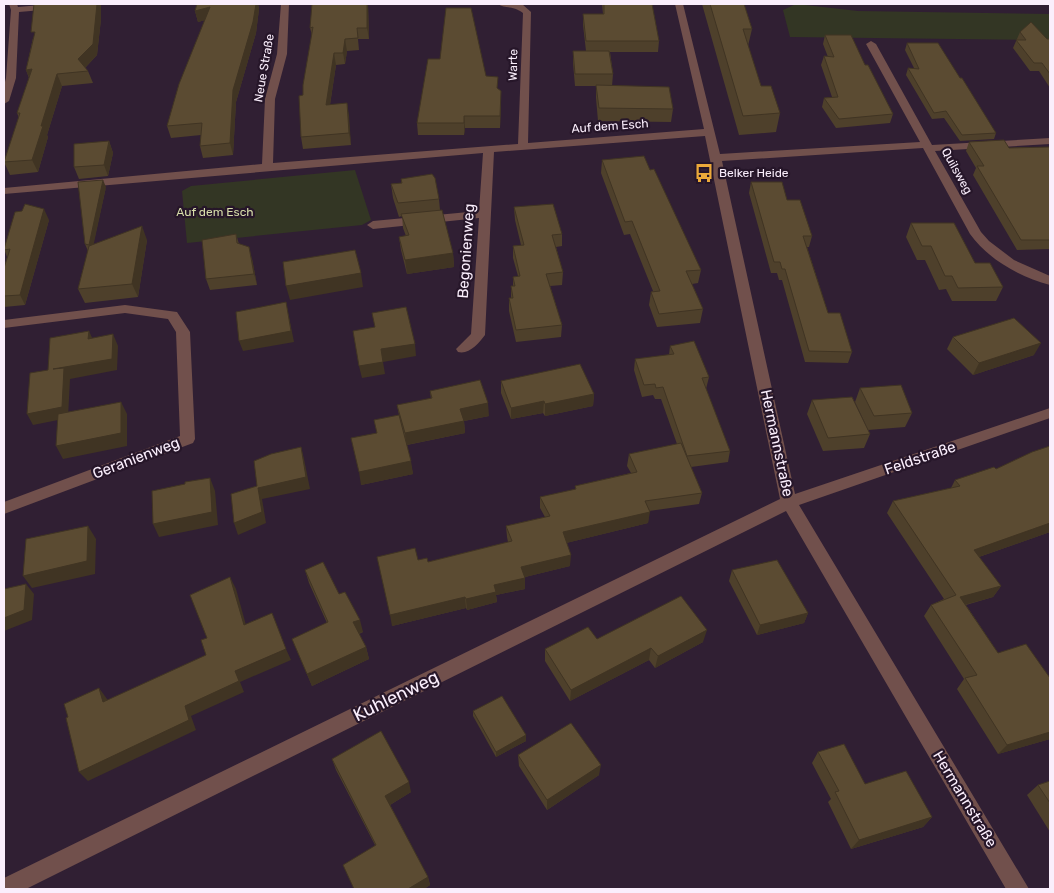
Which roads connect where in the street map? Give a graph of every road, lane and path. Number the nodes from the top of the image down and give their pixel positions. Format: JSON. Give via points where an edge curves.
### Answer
{"nodes":[{"id":1,"x":77,"y":4,"type":"edge"},
{"id":2,"x":285,"y":4,"type":"edge"},
{"id":3,"x":502,"y":4,"type":"edge"},
{"id":4,"x":679,"y":4,"type":"edge"},
{"id":5,"x":14,"y":7,"type":"edge"},
{"id":6,"x":870,"y":44,"type":"dead end"},
{"id":7,"x":4,"y":102,"type":"edge"},
{"id":8,"x":710,"y":132,"type":"junction"},
{"id":9,"x":1050,"y":142,"type":"edge"},
{"id":10,"x":524,"y":146,"type":"junction"},
{"id":11,"x":928,"y":146,"type":"junction"},
{"id":12,"x":489,"y":149,"type":"junction"},
{"id":13,"x":715,"y":158,"type":"junction"},
{"id":14,"x":267,"y":167,"type":"junction"},
{"id":15,"x":4,"y":191,"type":"edge"},
{"id":16,"x":485,"y":214,"type":"junction"},
{"id":17,"x":373,"y":225,"type":"dead end"},
{"id":18,"x":1050,"y":281,"type":"edge"},
{"id":19,"x":4,"y":324,"type":"edge"},
{"id":20,"x":462,"y":349,"type":"dead end"},
{"id":21,"x":1050,"y":413,"type":"edge"},
{"id":22,"x":789,"y":502,"type":"junction"},
{"id":23,"x":4,"y":508,"type":"edge"},
{"id":24,"x":4,"y":889,"type":"edge"},
{"id":25,"x":1018,"y":889,"type":"edge"}],
"edges":[{"from":1,"to":5,"type":"street"},
{"from":2,"to":14,"type":"street","name":"Neue Straße","via":[[282,54],[270,100]]},
{"from":3,"to":10,"type":"street","name":"Warte","via":[[518,5],[527,12]]},
{"from":4,"to":8,"type":"street","name":"Hermannstraße"},
{"from":5,"to":7,"type":"street","via":[[11,78]]},
{"from":6,"to":11,"type":"street","name":"Quilsweg"},
{"from":8,"to":10,"type":"street","name":"Auf dem Esch"},
{"from":8,"to":13,"type":"street","name":"Hermannstraße"},
{"from":9,"to":11,"type":"street"},
{"from":10,"to":12,"type":"street","name":"Auf dem Esch"},
{"from":11,"to":13,"type":"street"},
{"from":11,"to":18,"type":"street","name":"Quilsweg","via":[[976,234],[989,250],[1005,262]]},
{"from":12,"to":14,"type":"street","name":"Auf dem Esch"},
{"from":12,"to":16,"type":"street","name":"Begonienweg"},
{"from":13,"to":22,"type":"street","name":"Hermannstraße"},
{"from":14,"to":15,"type":"street","name":"Auf dem Esch"},
{"from":16,"to":17,"type":"street"},
{"from":16,"to":20,"type":"street","name":"Begonienweg","via":[[478,335]]},
{"from":19,"to":23,"type":"street","name":"Geranienweg","via":[[125,309],[172,315],[183,332],[188,438]]},
{"from":21,"to":22,"type":"street","name":"Feldstraße"},
{"from":22,"to":24,"type":"street","name":"Kuhlenweg"},
{"from":22,"to":25,"type":"street","name":"Hermannstraße"}]}
